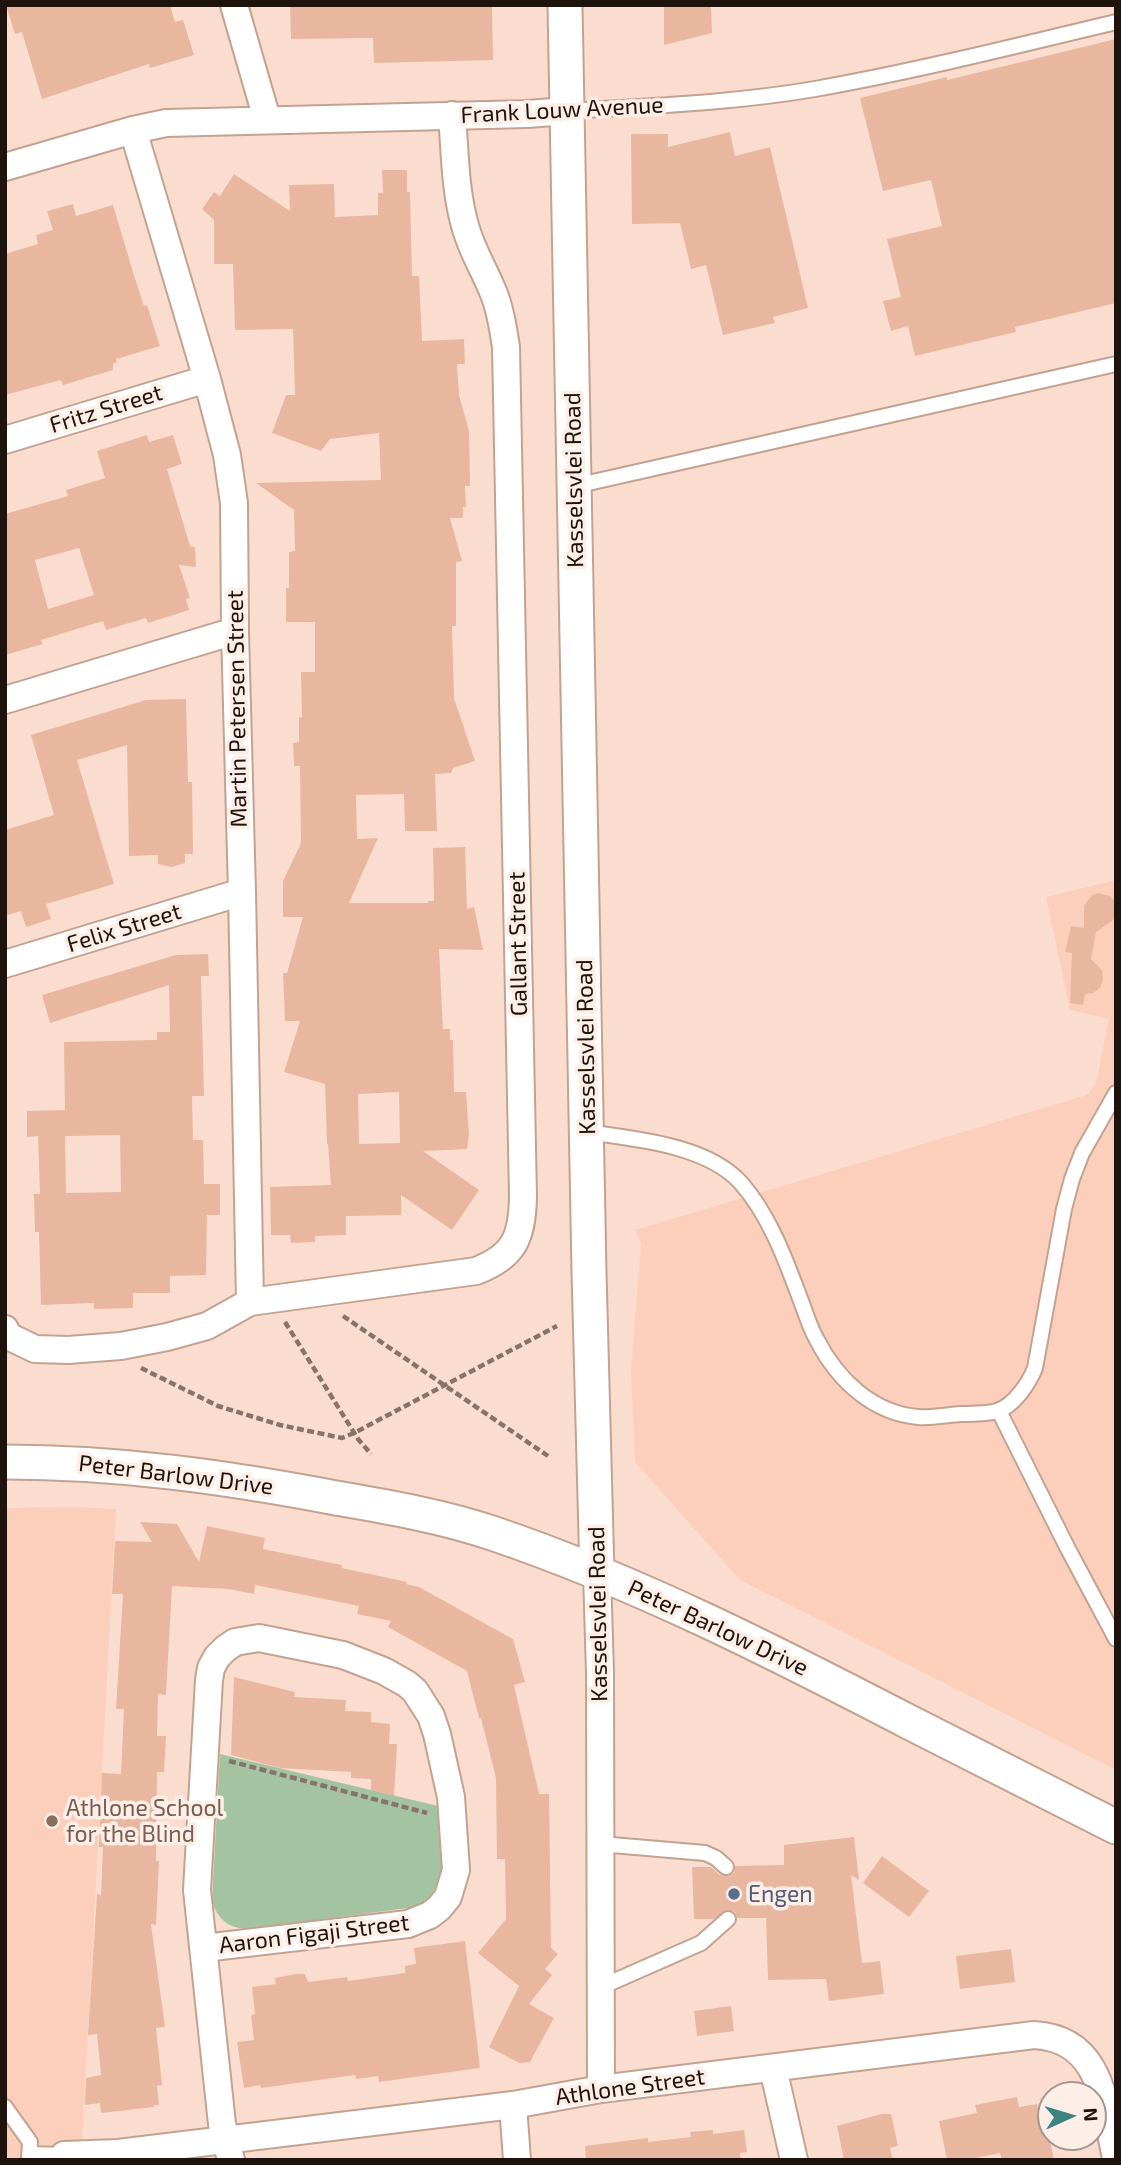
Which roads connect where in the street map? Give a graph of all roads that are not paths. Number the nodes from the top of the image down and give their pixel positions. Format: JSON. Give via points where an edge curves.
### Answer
{"nodes":[{"id":1,"x":234,"y":5,"type":"edge"},
{"id":2,"x":565,"y":5,"type":"edge"},
{"id":3,"x":1116,"y":22,"type":"edge"},
{"id":4,"x":567,"y":111,"type":"junction"},
{"id":5,"x":452,"y":115,"type":"junction"},
{"id":6,"x":267,"y":119,"type":"junction"},
{"id":7,"x":132,"y":130,"type":"junction"},
{"id":8,"x":7,"y":161,"type":"edge"},
{"id":9,"x":1116,"y":364,"type":"edge"},
{"id":10,"x":207,"y":379,"type":"junction"},
{"id":11,"x":5,"y":440,"type":"edge"},
{"id":12,"x":575,"y":486,"type":"junction"},
{"id":13,"x":234,"y":631,"type":"junction"},
{"id":14,"x":5,"y":700,"type":"edge"},
{"id":15,"x":242,"y":892,"type":"junction"},
{"id":16,"x":5,"y":964,"type":"edge"},
{"id":17,"x":1116,"y":1093,"type":"edge"},
{"id":18,"x":587,"y":1132,"type":"junction"},
{"id":19,"x":250,"y":1303,"type":"junction"},
{"id":20,"x":5,"y":1329,"type":"edge"},
{"id":21,"x":999,"y":1410,"type":"junction"},
{"id":22,"x":5,"y":1462,"type":"edge"},
{"id":23,"x":597,"y":1573,"type":"junction"},
{"id":24,"x":1116,"y":1639,"type":"edge"},
{"id":25,"x":1116,"y":1827,"type":"edge"},
{"id":26,"x":600,"y":1844,"type":"junction"},
{"id":27,"x":726,"y":1867,"type":"dead end"},
{"id":28,"x":728,"y":1919,"type":"dead end"},
{"id":29,"x":204,"y":1948,"type":"junction"},
{"id":30,"x":601,"y":1987,"type":"junction"},
{"id":31,"x":773,"y":2068,"type":"junction"},
{"id":32,"x":601,"y":2089,"type":"junction"},
{"id":33,"x":513,"y":2105,"type":"junction"},
{"id":34,"x":5,"y":2108,"type":"edge"},
{"id":35,"x":229,"y":2150,"type":"edge"},
{"id":36,"x":64,"y":2155,"type":"joint"},
{"id":37,"x":29,"y":2157,"type":"edge"},
{"id":38,"x":1116,"y":2158,"type":"edge"},
{"id":39,"x":517,"y":2160,"type":"edge"},
{"id":40,"x":794,"y":2160,"type":"edge"}],
"edges":[{"from":1,"to":6,"type":"street"},
{"from":2,"to":4,"type":"street","name":"Kasselsvlei Road"},
{"from":3,"to":4,"type":"lane","name":"Frank Louw Avenue","via":[[813,89],[693,104]]},
{"from":4,"to":5,"type":"street","name":"Frank Louw Avenue"},
{"from":4,"to":12,"type":"street","name":"Kasselsvlei Road"},
{"from":5,"to":6,"type":"street","name":"Frank Louw Avenue"},
{"from":5,"to":19,"type":"street","name":"Gallant Street","via":[[465,225],[473,253],[494,293],[506,347],[521,1225],[506,1255],[476,1271]]},
{"from":6,"to":7,"type":"street","name":"Frank Louw Avenue","via":[[166,123]]},
{"from":7,"to":8,"type":"street","name":"Frank Louw Avenue"},
{"from":7,"to":10,"type":"street","name":"Martin Petersen Street"},
{"from":9,"to":12,"type":"lane"},
{"from":10,"to":11,"type":"street","name":"Fritz Street"},
{"from":10,"to":13,"type":"street","name":"Martin Petersen Street","via":[[234,503]]},
{"from":12,"to":18,"type":"street","name":"Kasselsvlei Road"},
{"from":13,"to":14,"type":"street"},
{"from":13,"to":15,"type":"street","name":"Martin Petersen Street"},
{"from":15,"to":16,"type":"street","name":"Felix Street"},
{"from":15,"to":19,"type":"street","name":"Martin Petersen Street"},
{"from":17,"to":21,"type":"lane","via":[[1072,1179],[1035,1368],[1023,1391]]},
{"from":18,"to":21,"type":"lane","via":[[698,1155],[740,1182],[783,1253],[816,1339],[845,1381],[873,1403],[920,1418]]},
{"from":18,"to":23,"type":"street","name":"Kasselsvlei Road"},
{"from":19,"to":20,"type":"street","name":"Gallant Street","via":[[207,1326],[121,1346],[35,1349],[9,1336]]},
{"from":21,"to":24,"type":"lane"},
{"from":22,"to":23,"type":"street","name":"Peter Barlow Drive","via":[[147,1469],[296,1490],[432,1516],[492,1533]]},
{"from":23,"to":25,"type":"street","name":"Peter Barlow Drive","via":[[807,1669]]},
{"from":23,"to":26,"type":"street","name":"Kasselsvlei Road"},
{"from":26,"to":27,"type":"lane","via":[[705,1853]]},
{"from":26,"to":30,"type":"street","name":"Kasselsvlei Road"},
{"from":28,"to":30,"type":"lane","via":[[701,1943]]},
{"from":29,"to":29,"type":"street","name":"Aaron Figaji Street","via":[[197,1890],[209,1680],[217,1657],[235,1642],[259,1637],[343,1655],[407,1684],[431,1716],[451,1797],[456,1870],[448,1897],[430,1915],[408,1924]]},
{"from":29,"to":35,"type":"street","name":"Aaron Figaji Street","via":[[222,2124]]},
{"from":30,"to":32,"type":"street","name":"Kasselsvlei Road"},
{"from":31,"to":32,"type":"street","name":"Athlone Street"},
{"from":31,"to":38,"type":"street","name":"Athlone Street","via":[[1034,2035],[1058,2039],[1080,2052],[1094,2072]]},
{"from":31,"to":40,"type":"street"},
{"from":32,"to":33,"type":"street","name":"Athlone Street"},
{"from":33,"to":35,"type":"street","name":"Athlone Street"},
{"from":33,"to":39,"type":"street"},
{"from":34,"to":37,"type":"lane","via":[[30,2142]]},
{"from":35,"to":36,"type":"street","name":"Athlone Street"},
{"from":36,"to":37,"type":"lane"}]}
